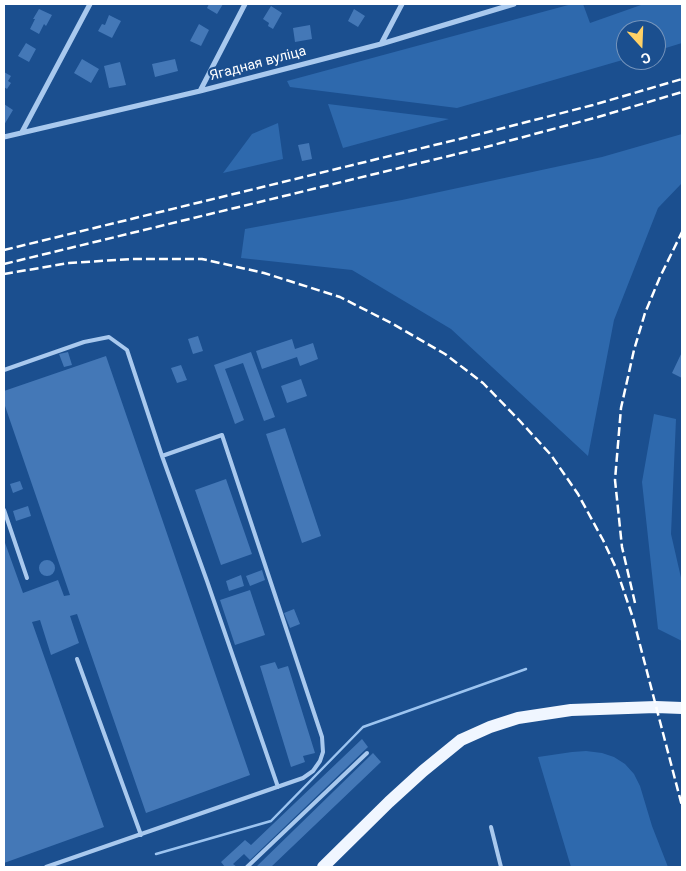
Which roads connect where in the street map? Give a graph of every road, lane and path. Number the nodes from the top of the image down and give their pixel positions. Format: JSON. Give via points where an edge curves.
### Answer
{"nodes":[{"id":1,"x":90,"y":4,"type":"edge"},
{"id":2,"x":245,"y":4,"type":"edge"},
{"id":3,"x":402,"y":4,"type":"edge"},
{"id":4,"x":514,"y":4,"type":"edge"},
{"id":5,"x":381,"y":44,"type":"junction"},
{"id":6,"x":200,"y":91,"type":"junction"},
{"id":7,"x":22,"y":132,"type":"junction"},
{"id":8,"x":4,"y":137,"type":"edge"},
{"id":9,"x":4,"y":370,"type":"edge"},
{"id":10,"x":162,"y":456,"type":"junction"},
{"id":11,"x":4,"y":510,"type":"edge"},
{"id":12,"x":27,"y":578,"type":"dead end"},
{"id":13,"x":76,"y":659,"type":"dead end"},
{"id":14,"x":682,"y":708,"type":"edge"},
{"id":15,"x":367,"y":753,"type":"dead end"},
{"id":16,"x":278,"y":787,"type":"junction"},
{"id":17,"x":491,"y":827,"type":"dead end"},
{"id":18,"x":140,"y":835,"type":"junction"},
{"id":19,"x":46,"y":867,"type":"edge"},
{"id":20,"x":247,"y":867,"type":"edge"},
{"id":21,"x":323,"y":867,"type":"edge"},
{"id":22,"x":501,"y":867,"type":"edge"}],
"edges":[{"from":1,"to":7,"type":"street"},
{"from":2,"to":6,"type":"street"},
{"from":3,"to":5,"type":"street"},
{"from":4,"to":5,"type":"street","name":"Ягадная вуліца"},
{"from":5,"to":6,"type":"street","name":"Ягадная вуліца"},
{"from":6,"to":7,"type":"street","name":"Ягадная вуліца"},
{"from":7,"to":8,"type":"street","name":"Ягадная вуліца"},
{"from":9,"to":10,"type":"lane","via":[[84,342],[109,337],[127,350]]},
{"from":10,"to":16,"type":"lane"},
{"from":10,"to":16,"type":"lane","via":[[222,434],[322,737],[323,752],[313,770],[303,778]]},
{"from":11,"to":12,"type":"lane"},
{"from":13,"to":18,"type":"lane"},
{"from":14,"to":21,"type":"main road","via":[[571,710],[518,718],[490,727],[461,740],[423,771]]},
{"from":15,"to":20,"type":"lane"},
{"from":16,"to":18,"type":"lane"},
{"from":17,"to":22,"type":"lane"},
{"from":18,"to":19,"type":"lane"}]}
